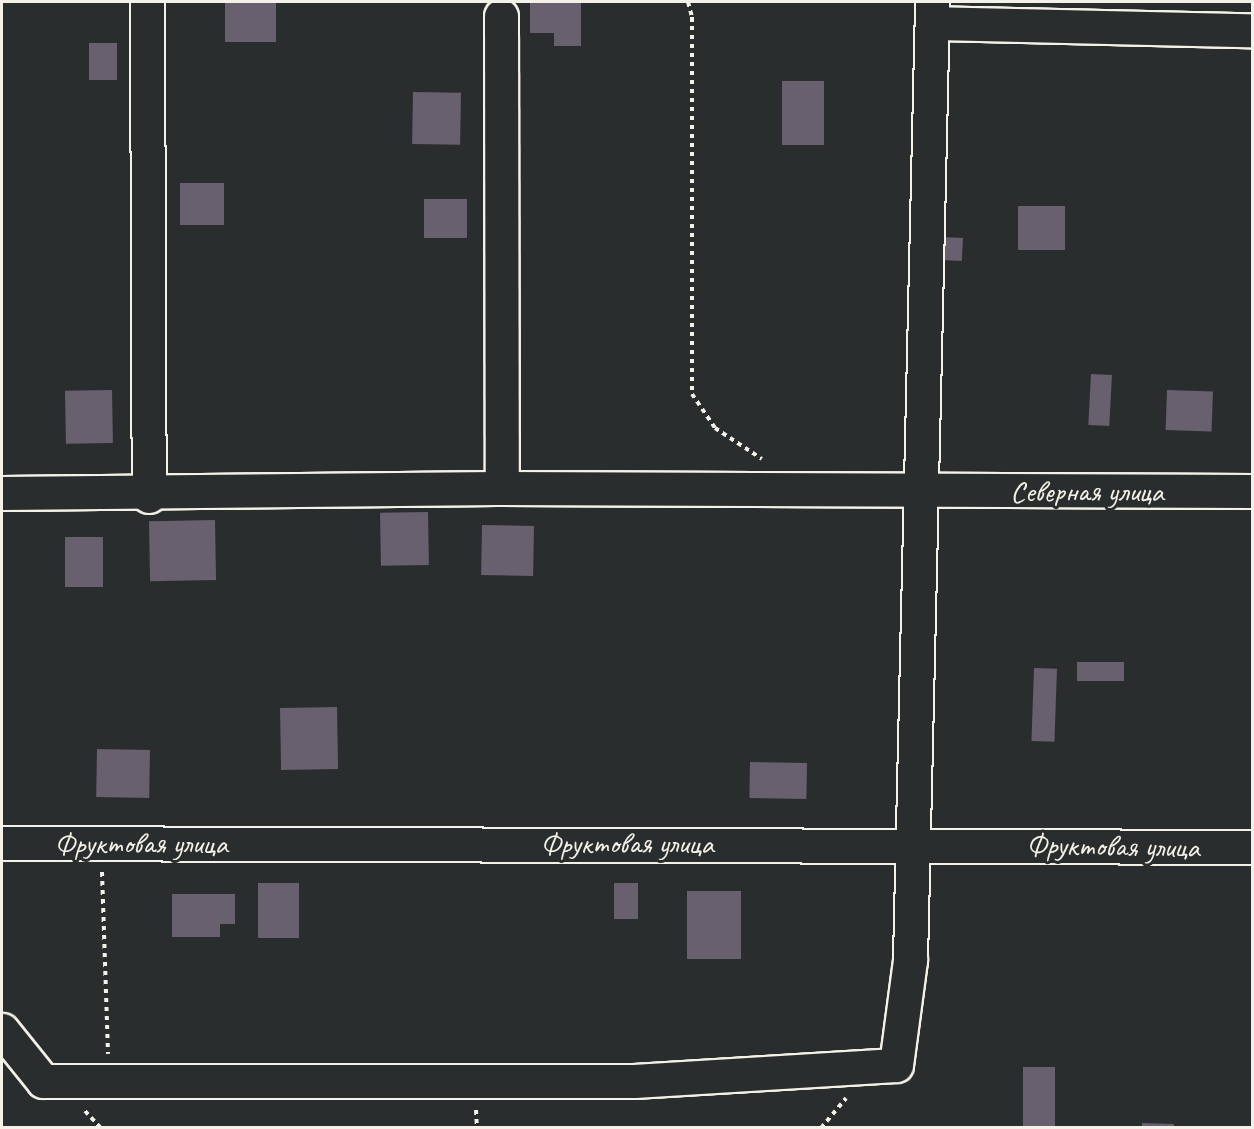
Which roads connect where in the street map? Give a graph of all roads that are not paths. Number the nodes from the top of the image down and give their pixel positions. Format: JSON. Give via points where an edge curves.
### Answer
{"nodes":[{"id":1,"x":147,"y":2,"type":"edge"},
{"id":2,"x":932,"y":12,"type":"edge"},
{"id":3,"x":501,"y":16,"type":"dead end"},
{"id":4,"x":1252,"y":30,"type":"edge"},
{"id":5,"x":502,"y":488,"type":"junction"},
{"id":6,"x":922,"y":491,"type":"junction"},
{"id":7,"x":1252,"y":491,"type":"edge"},
{"id":8,"x":2,"y":494,"type":"edge"},
{"id":9,"x":149,"y":496,"type":"junction"},
{"id":10,"x":2,"y":843,"type":"edge"},
{"id":11,"x":913,"y":844,"type":"junction"},
{"id":12,"x":1252,"y":847,"type":"edge"},
{"id":13,"x":2,"y":1030,"type":"edge"}],
"edges":[{"from":1,"to":9,"type":"street"},
{"from":2,"to":4,"type":"street"},
{"from":2,"to":6,"type":"street"},
{"from":3,"to":5,"type":"street"},
{"from":5,"to":6,"type":"street","name":"Северная улица"},
{"from":5,"to":9,"type":"street","name":"Северная улица"},
{"from":6,"to":7,"type":"street","name":"Северная улица"},
{"from":6,"to":11,"type":"street"},
{"from":8,"to":9,"type":"street","name":"Северная улица"},
{"from":10,"to":11,"type":"street","name":"Фруктовая улица"},
{"from":11,"to":12,"type":"street","name":"Фруктовая улица"},
{"from":11,"to":13,"type":"street","via":[[910,960],[896,1065],[634,1081],[43,1081]]}]}
